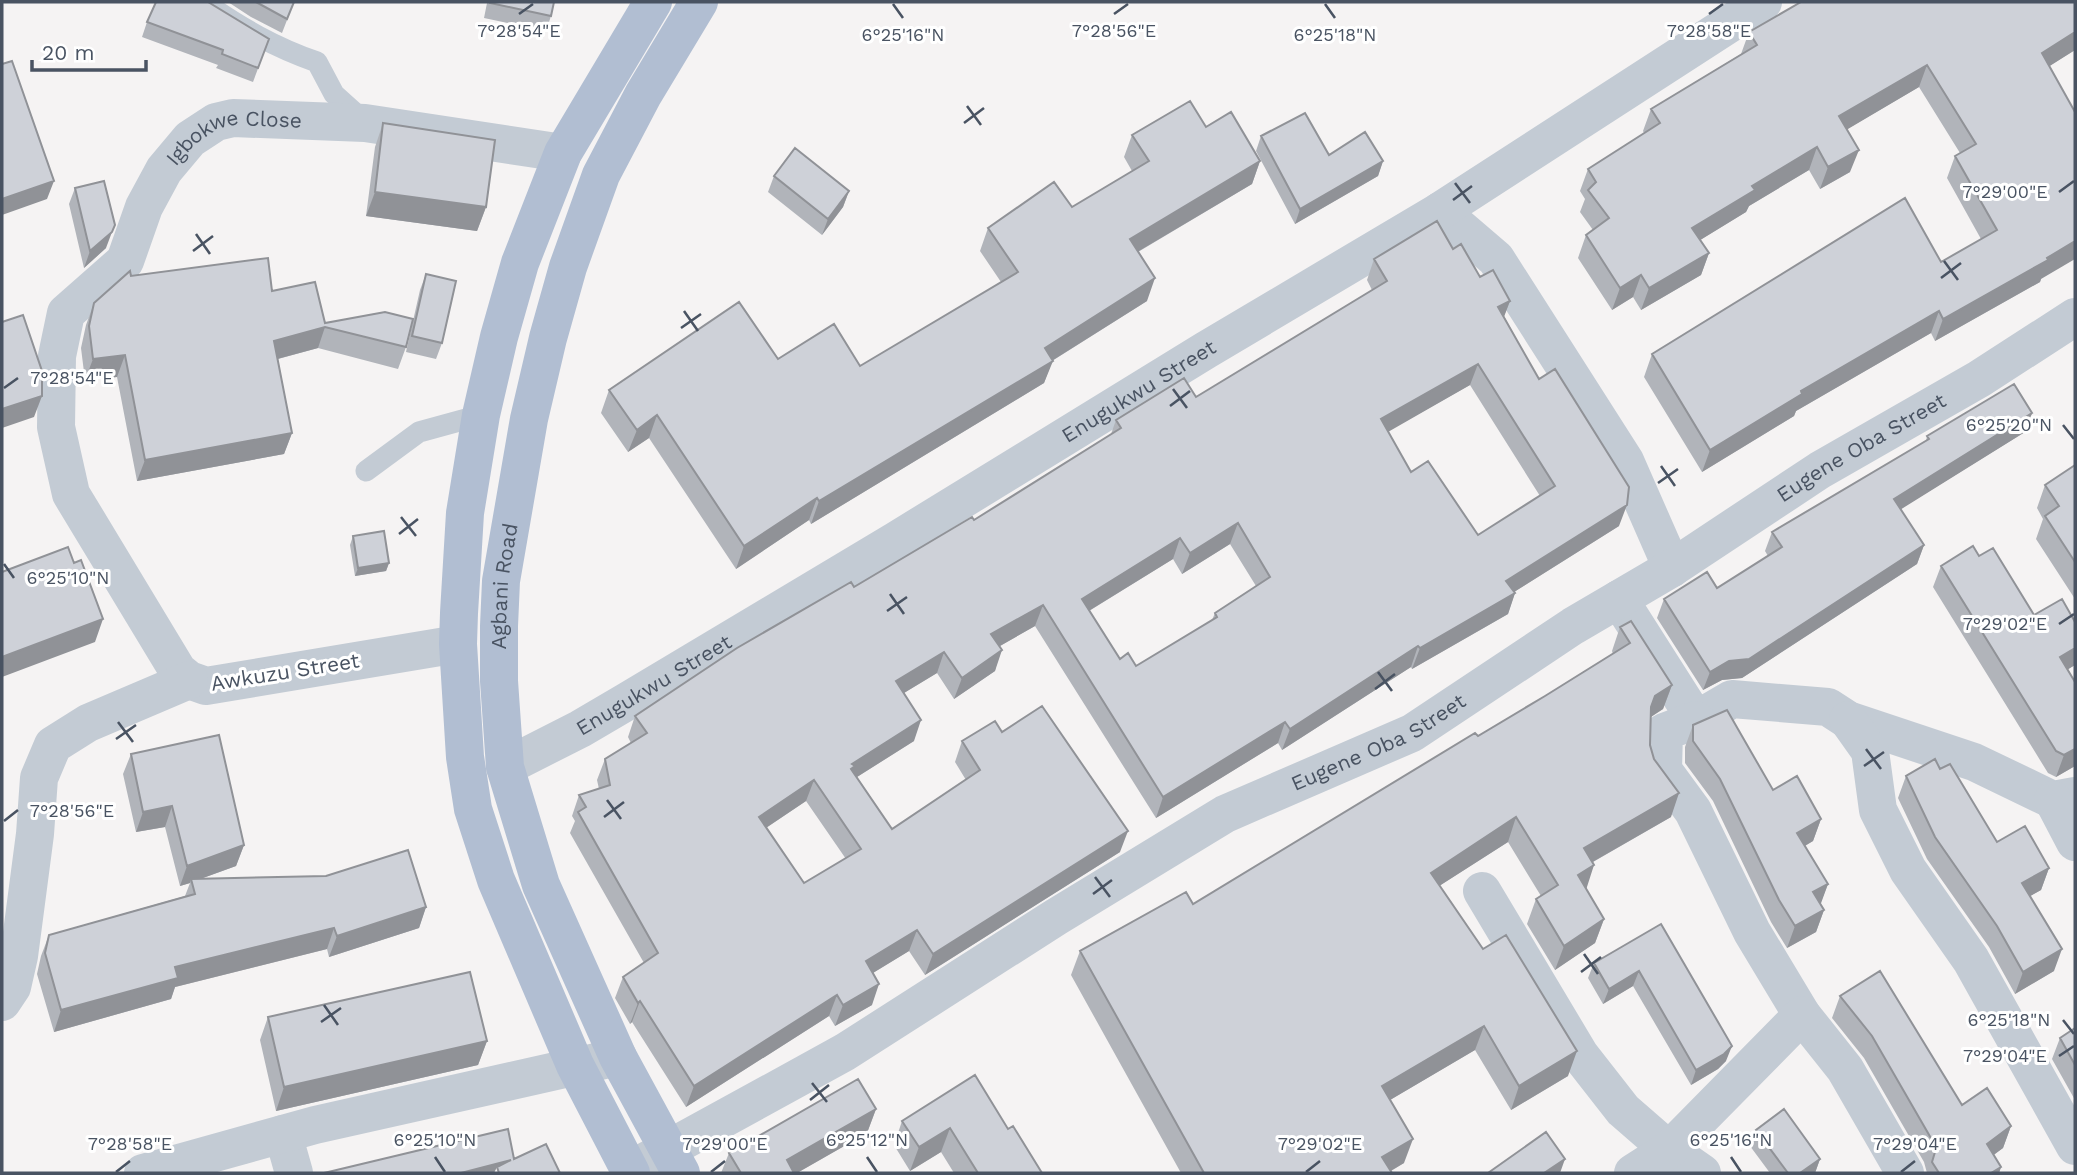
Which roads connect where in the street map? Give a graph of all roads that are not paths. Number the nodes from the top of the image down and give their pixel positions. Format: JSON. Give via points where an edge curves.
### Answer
{"nodes":[{"id":1,"x":204,"y":2,"type":"edge"},
{"id":2,"x":653,"y":2,"type":"edge"},
{"id":3,"x":699,"y":2,"type":"edge"},
{"id":4,"x":1763,"y":2,"type":"edge"},
{"id":5,"x":365,"y":123,"type":"junction"},
{"id":6,"x":562,"y":153,"type":"junction"},
{"id":7,"x":1440,"y":211,"type":"junction"},
{"id":8,"x":2075,"y":317,"type":"edge"},
{"id":9,"x":55,"y":388,"type":"joint"},
{"id":10,"x":481,"y":415,"type":"junction"},
{"id":11,"x":366,"y":471,"type":"dead end"},
{"id":12,"x":1672,"y":568,"type":"junction"},
{"id":13,"x":1619,"y":599,"type":"junction"},
{"id":14,"x":458,"y":644,"type":"junction"},
{"id":15,"x":189,"y":680,"type":"junction"},
{"id":16,"x":1696,"y":720,"type":"junction"},
{"id":17,"x":1848,"y":720,"type":"junction"},
{"id":18,"x":505,"y":767,"type":"junction"},
{"id":19,"x":2064,"y":798,"type":"edge"},
{"id":20,"x":2075,"y":842,"type":"edge"},
{"id":21,"x":1482,"y":891,"type":"dead end"},
{"id":22,"x":2,"y":1002,"type":"edge"},
{"id":23,"x":1802,"y":1015,"type":"junction"},
{"id":24,"x":618,"y":1057,"type":"junction"},
{"id":25,"x":575,"y":1065,"type":"junction"},
{"id":26,"x":283,"y":1134,"type":"junction"},
{"id":27,"x":2075,"y":1146,"type":"edge"},
{"id":28,"x":1669,"y":1150,"type":"junction"},
{"id":29,"x":674,"y":1161,"type":"edge"},
{"id":30,"x":630,"y":1172,"type":"edge"},
{"id":31,"x":143,"y":1173,"type":"edge"},
{"id":32,"x":294,"y":1173,"type":"edge"},
{"id":33,"x":1633,"y":1173,"type":"edge"},
{"id":34,"x":1702,"y":1173,"type":"edge"},
{"id":35,"x":1905,"y":1173,"type":"edge"}],
"edges":[{"from":1,"to":5,"type":"lane","via":[[246,31],[317,62],[334,94]]},
{"from":2,"to":6,"type":"main road","name":"Agbani Road"},
{"from":3,"to":18,"type":"main road","name":"Agbani Road","via":[[601,175],[548,338],[501,581],[499,681]]},
{"from":4,"to":7,"type":"street","name":"Enugukwu Street"},
{"from":5,"to":6,"type":"street","name":"Igbokwe Close"},
{"from":5,"to":9,"type":"street","name":"Igbokwe Close","via":[[233,118],[216,122],[190,139],[164,170],[144,207],[125,261],[66,313]]},
{"from":6,"to":10,"type":"main road","name":"Agbani Road","via":[[520,263]]},
{"from":7,"to":12,"type":"street","via":[[1496,259],[1625,461]]},
{"from":7,"to":18,"type":"street","name":"Enugukwu Street","via":[[626,702]]},
{"from":8,"to":12,"type":"street","name":"Eugene Oba Street","via":[[1979,379],[1820,470]]},
{"from":9,"to":15,"type":"street","name":"Awkuzu Street","via":[[57,426],[71,494],[178,671]]},
{"from":10,"to":11,"type":"lane","via":[[419,432]]},
{"from":10,"to":14,"type":"main road","name":"Agbani Road","via":[[466,513]]},
{"from":12,"to":13,"type":"street","name":"Eugene Oba Street"},
{"from":13,"to":16,"type":"street"},
{"from":13,"to":29,"type":"street","name":"Eugene Oba Street","via":[[1412,733],[1225,814]]},
{"from":14,"to":15,"type":"street","name":"Awkuzu Street","via":[[206,686]]},
{"from":14,"to":25,"type":"main road","name":"Agbani Road","via":[[473,809],[496,880]]},
{"from":15,"to":22,"type":"street","via":[[88,723],[53,746],[39,778],[19,956],[12,987]]},
{"from":16,"to":17,"type":"street","via":[[1731,699],[1828,706]]},
{"from":16,"to":23,"type":"street","via":[[1664,732],[1663,771],[1693,811],[1752,932]]},
{"from":17,"to":19,"type":"street"},
{"from":17,"to":27,"type":"street","via":[[1870,751],[1878,810],[1908,870],[1971,960]]},
{"from":18,"to":24,"type":"main road","name":"Agbani Road","via":[[541,885]]},
{"from":19,"to":20,"type":"street"},
{"from":21,"to":28,"type":"street","via":[[1580,1055],[1623,1110]]},
{"from":23,"to":28,"type":"street"},
{"from":23,"to":35,"type":"street","via":[[1845,1069]]},
{"from":24,"to":25,"type":"street"},
{"from":24,"to":29,"type":"main road","name":"Agbani Road"},
{"from":25,"to":26,"type":"street"},
{"from":25,"to":30,"type":"main road","name":"Agbani Road"},
{"from":26,"to":31,"type":"street"},
{"from":26,"to":32,"type":"street"},
{"from":28,"to":33,"type":"street"},
{"from":28,"to":34,"type":"street"},
{"from":29,"to":30,"type":"street","name":"Eugene Oba Street"}]}
